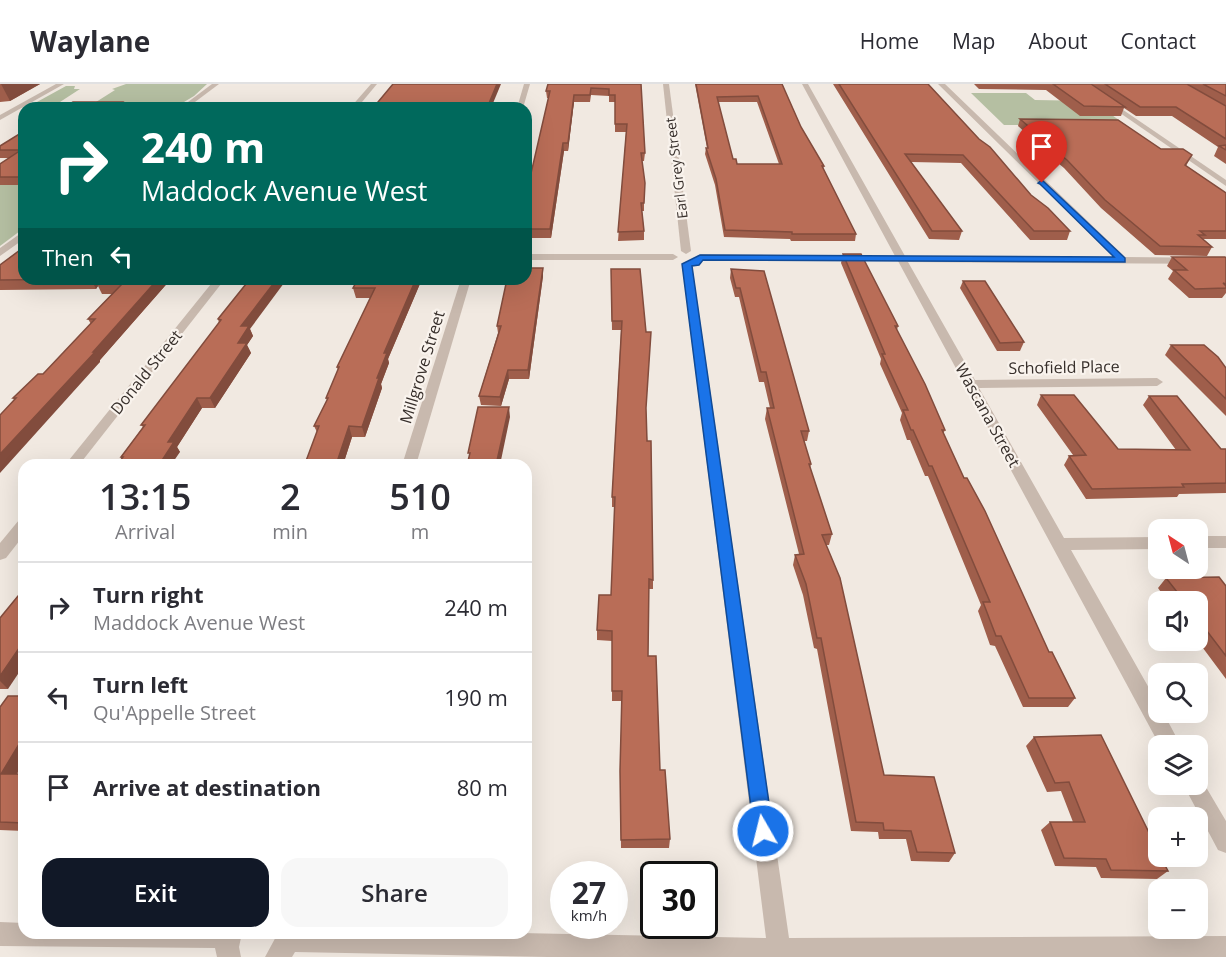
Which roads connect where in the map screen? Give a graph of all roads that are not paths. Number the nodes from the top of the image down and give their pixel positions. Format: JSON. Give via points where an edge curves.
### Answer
{"nodes":[{"id":1,"x":61,"y":84,"type":"edge"},
{"id":2,"x":216,"y":84,"type":"edge"},
{"id":3,"x":374,"y":84,"type":"edge"},
{"id":4,"x":527,"y":84,"type":"edge"},
{"id":5,"x":666,"y":84,"type":"edge"},
{"id":6,"x":805,"y":84,"type":"edge"},
{"id":7,"x":941,"y":84,"type":"edge"},
{"id":8,"x":1081,"y":84,"type":"edge"},
{"id":9,"x":29,"y":102,"type":"edge"},
{"id":10,"x":191,"y":102,"type":"edge"},
{"id":11,"x":358,"y":102,"type":"edge"},
{"id":12,"x":522,"y":102,"type":"edge"},
{"id":13,"x":18,"y":108,"type":"edge"},
{"id":14,"x":0,"y":118,"type":"edge"},
{"id":15,"x":1226,"y":184,"type":"edge"},
{"id":16,"x":18,"y":239,"type":"edge"},
{"id":17,"x":0,"y":254,"type":"edge"},
{"id":18,"x":14,"y":254,"type":"edge"},
{"id":19,"x":532,"y":257,"type":"edge"},
{"id":20,"x":686,"y":257,"type":"junction"},
{"id":21,"x":901,"y":259,"type":"junction"},
{"id":22,"x":1122,"y":260,"type":"junction"},
{"id":23,"x":1226,"y":261,"type":"edge"},
{"id":24,"x":215,"y":285,"type":"edge"},
{"id":25,"x":464,"y":285,"type":"edge"},
{"id":26,"x":1157,"y":382,"type":"dead end"},
{"id":27,"x":971,"y":384,"type":"junction"},
{"id":28,"x":77,"y":459,"type":"edge"},
{"id":29,"x":410,"y":459,"type":"edge"},
{"id":30,"x":18,"y":532,"type":"edge"},
{"id":31,"x":1208,"y":542,"type":"edge"},
{"id":32,"x":1226,"y":542,"type":"edge"},
{"id":33,"x":1148,"y":543,"type":"edge"},
{"id":34,"x":1060,"y":544,"type":"junction"},
{"id":35,"x":0,"y":554,"type":"edge"},
{"id":36,"x":1165,"y":735,"type":"edge"},
{"id":37,"x":1199,"y":795,"type":"edge"},
{"id":38,"x":1226,"y":842,"type":"edge"},
{"id":39,"x":0,"y":934,"type":"edge"},
{"id":40,"x":18,"y":935,"type":"edge"},
{"id":41,"x":143,"y":939,"type":"edge"},
{"id":42,"x":229,"y":942,"type":"edge"},
{"id":43,"x":285,"y":943,"type":"edge"},
{"id":44,"x":1226,"y":948,"type":"edge"},
{"id":45,"x":780,"y":953,"type":"edge"}],
"edges":[{"from":1,"to":9,"type":"street"},
{"from":2,"to":10,"type":"street"},
{"from":3,"to":11,"type":"street"},
{"from":4,"to":12,"type":"street"},
{"from":5,"to":20,"type":"street","name":"Earl Grey Street"},
{"from":6,"to":21,"type":"street","name":"Wascana Street"},
{"from":7,"to":22,"type":"street"},
{"from":8,"to":15,"type":"street"},
{"from":13,"to":14,"type":"street"},
{"from":16,"to":17,"type":"street"},
{"from":17,"to":18,"type":"street"},
{"from":19,"to":20,"type":"street"},
{"from":20,"to":21,"type":"street"},
{"from":20,"to":45,"type":"street","name":"Earl Grey Street"},
{"from":21,"to":22,"type":"street"},
{"from":21,"to":27,"type":"street","name":"Wascana Street"},
{"from":22,"to":23,"type":"street"},
{"from":24,"to":28,"type":"street","name":"Donald Street"},
{"from":25,"to":29,"type":"street","name":"Millgrove Street"},
{"from":26,"to":27,"type":"street","name":"Schofield Place"},
{"from":27,"to":34,"type":"street","name":"Wascana Street"},
{"from":30,"to":35,"type":"street"},
{"from":31,"to":32,"type":"street"},
{"from":33,"to":34,"type":"street"},
{"from":34,"to":36,"type":"street","name":"Wascana Street"},
{"from":37,"to":38,"type":"street"},
{"from":39,"to":40,"type":"street"},
{"from":41,"to":42,"type":"street"},
{"from":43,"to":45,"type":"street"},
{"from":44,"to":45,"type":"street"}]}
